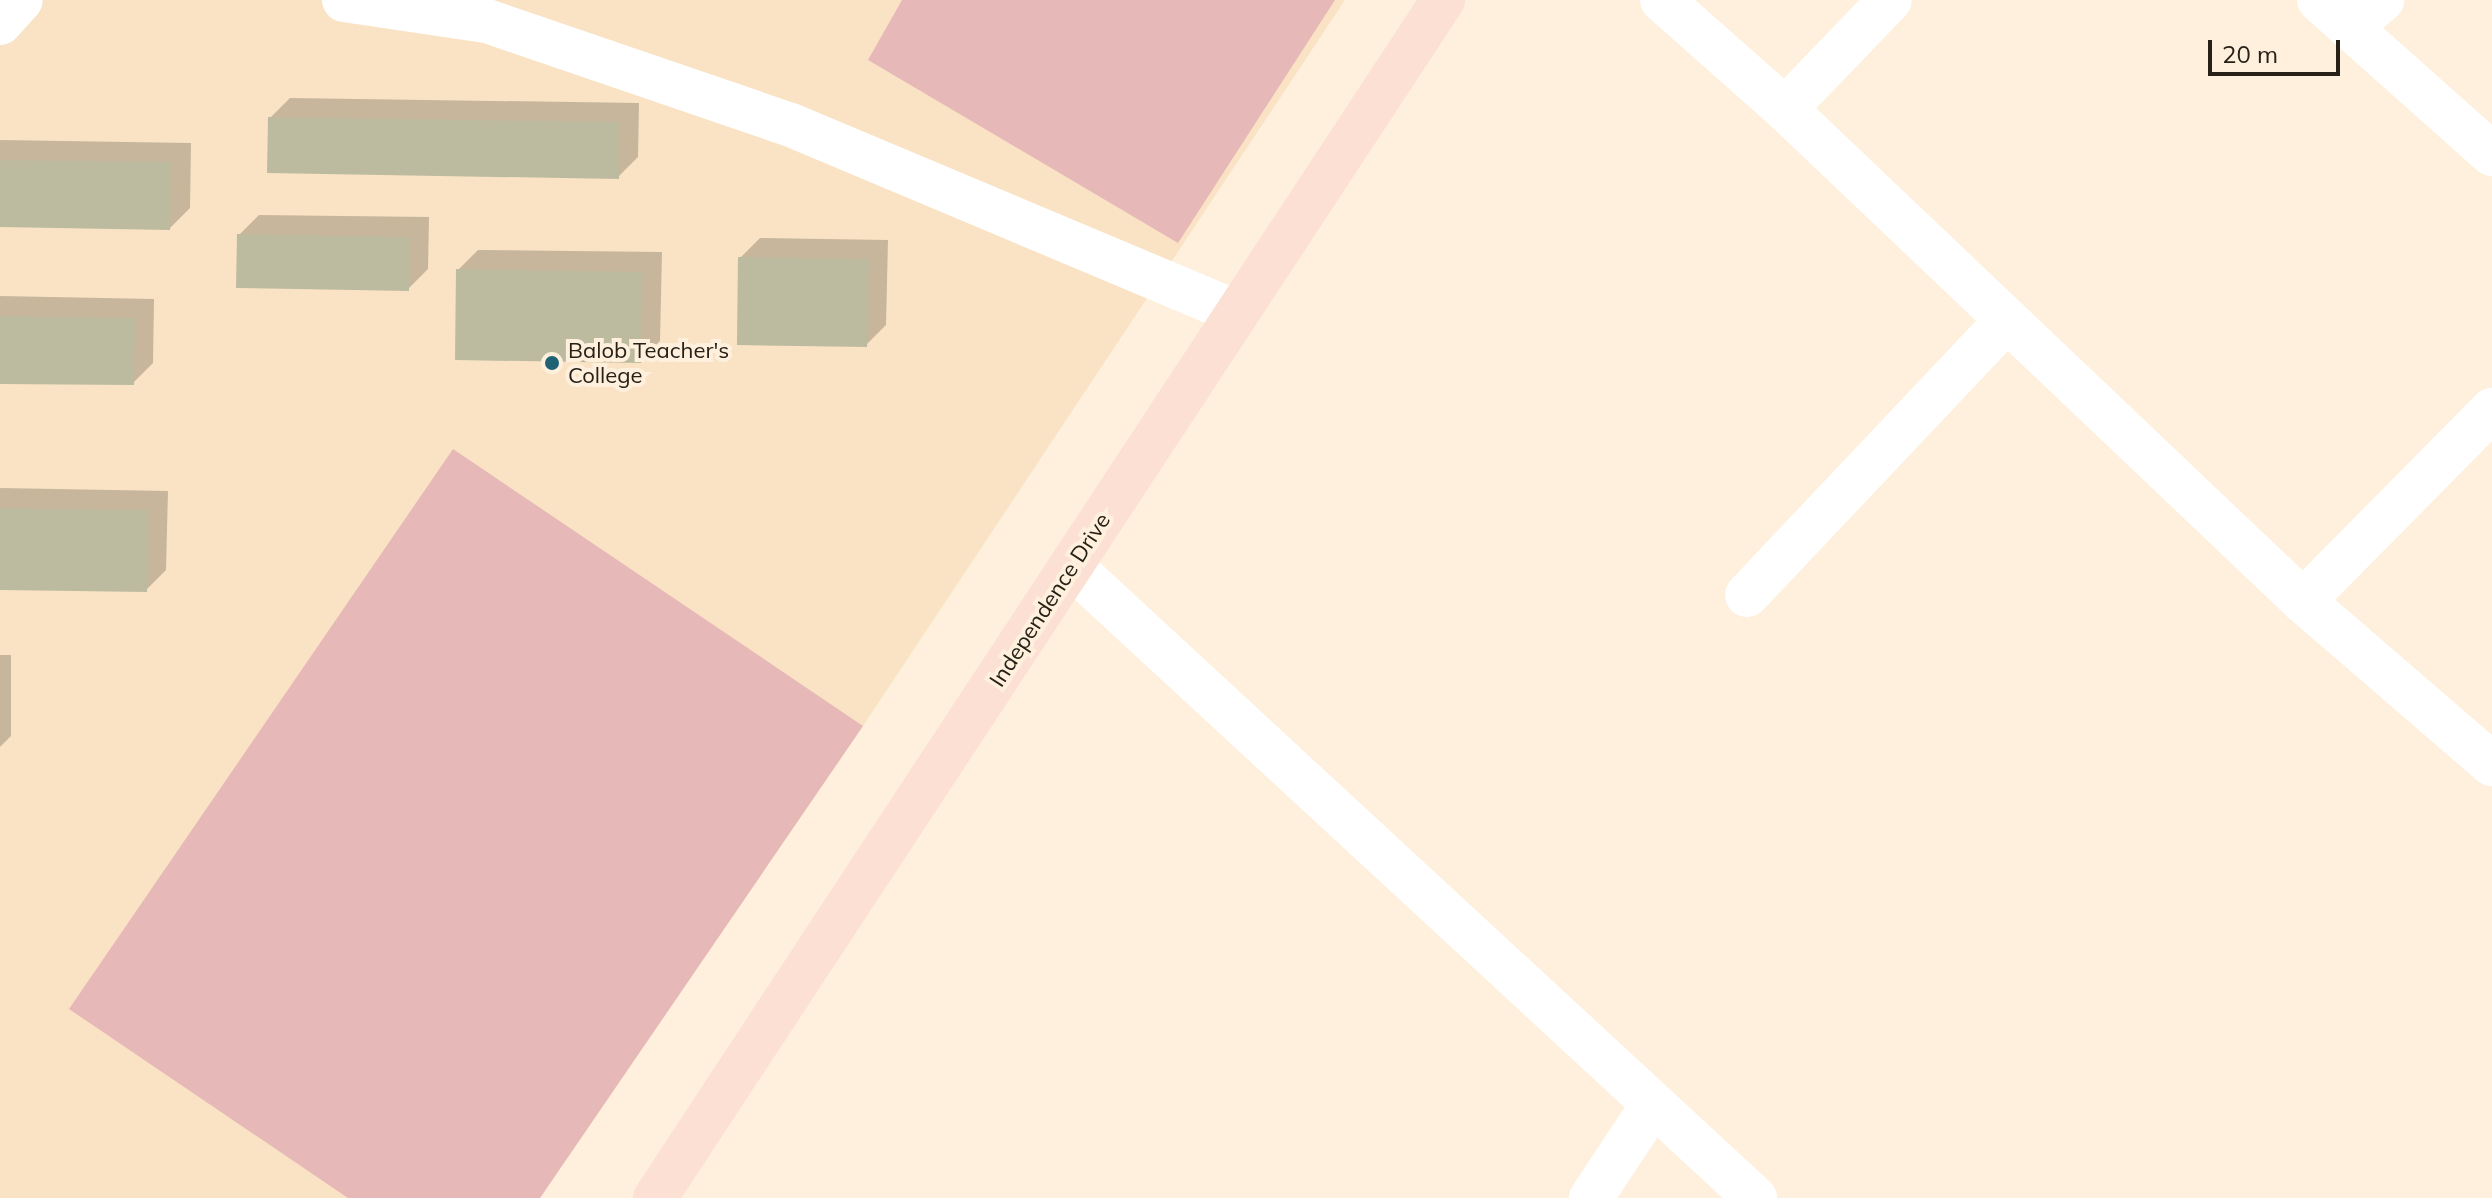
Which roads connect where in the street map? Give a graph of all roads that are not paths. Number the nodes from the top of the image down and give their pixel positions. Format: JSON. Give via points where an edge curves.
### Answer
{"nodes":[{"id":1,"x":21,"y":0,"type":"edge"},
{"id":2,"x":344,"y":0,"type":"edge"},
{"id":3,"x":1443,"y":0,"type":"edge"},
{"id":4,"x":1662,"y":0,"type":"edge"},
{"id":5,"x":1890,"y":0,"type":"edge"},
{"id":6,"x":2382,"y":0,"type":"edge"},
{"id":7,"x":2334,"y":14,"type":"edge"},
{"id":8,"x":0,"y":23,"type":"edge"},
{"id":9,"x":1785,"y":109,"type":"junction"},
{"id":10,"x":2492,"y":154,"type":"edge"},
{"id":11,"x":1236,"y":312,"type":"junction"},
{"id":12,"x":2007,"y":320,"type":"junction"},
{"id":13,"x":2492,"y":410,"type":"edge"},
{"id":14,"x":1072,"y":567,"type":"junction"},
{"id":15,"x":1747,"y":595,"type":"dead end"},
{"id":16,"x":2303,"y":601,"type":"junction"},
{"id":17,"x":2492,"y":764,"type":"edge"},
{"id":18,"x":1652,"y":1106,"type":"junction"},
{"id":19,"x":655,"y":1198,"type":"edge"},
{"id":20,"x":1591,"y":1198,"type":"edge"},
{"id":21,"x":1755,"y":1198,"type":"edge"}],
"edges":[{"from":1,"to":8,"type":"street"},
{"from":2,"to":11,"type":"street","via":[[487,21],[791,125]]},
{"from":3,"to":11,"type":"main road","name":"Independence Drive"},
{"from":4,"to":9,"type":"street"},
{"from":5,"to":9,"type":"street"},
{"from":6,"to":7,"type":"street"},
{"from":7,"to":10,"type":"street"},
{"from":9,"to":12,"type":"street"},
{"from":11,"to":14,"type":"main road","name":"Independence Drive"},
{"from":12,"to":15,"type":"street"},
{"from":12,"to":16,"type":"street"},
{"from":13,"to":16,"type":"street"},
{"from":14,"to":18,"type":"street"},
{"from":14,"to":19,"type":"main road","name":"Independence Drive"},
{"from":16,"to":17,"type":"street"},
{"from":18,"to":20,"type":"street"},
{"from":18,"to":21,"type":"street"}]}
